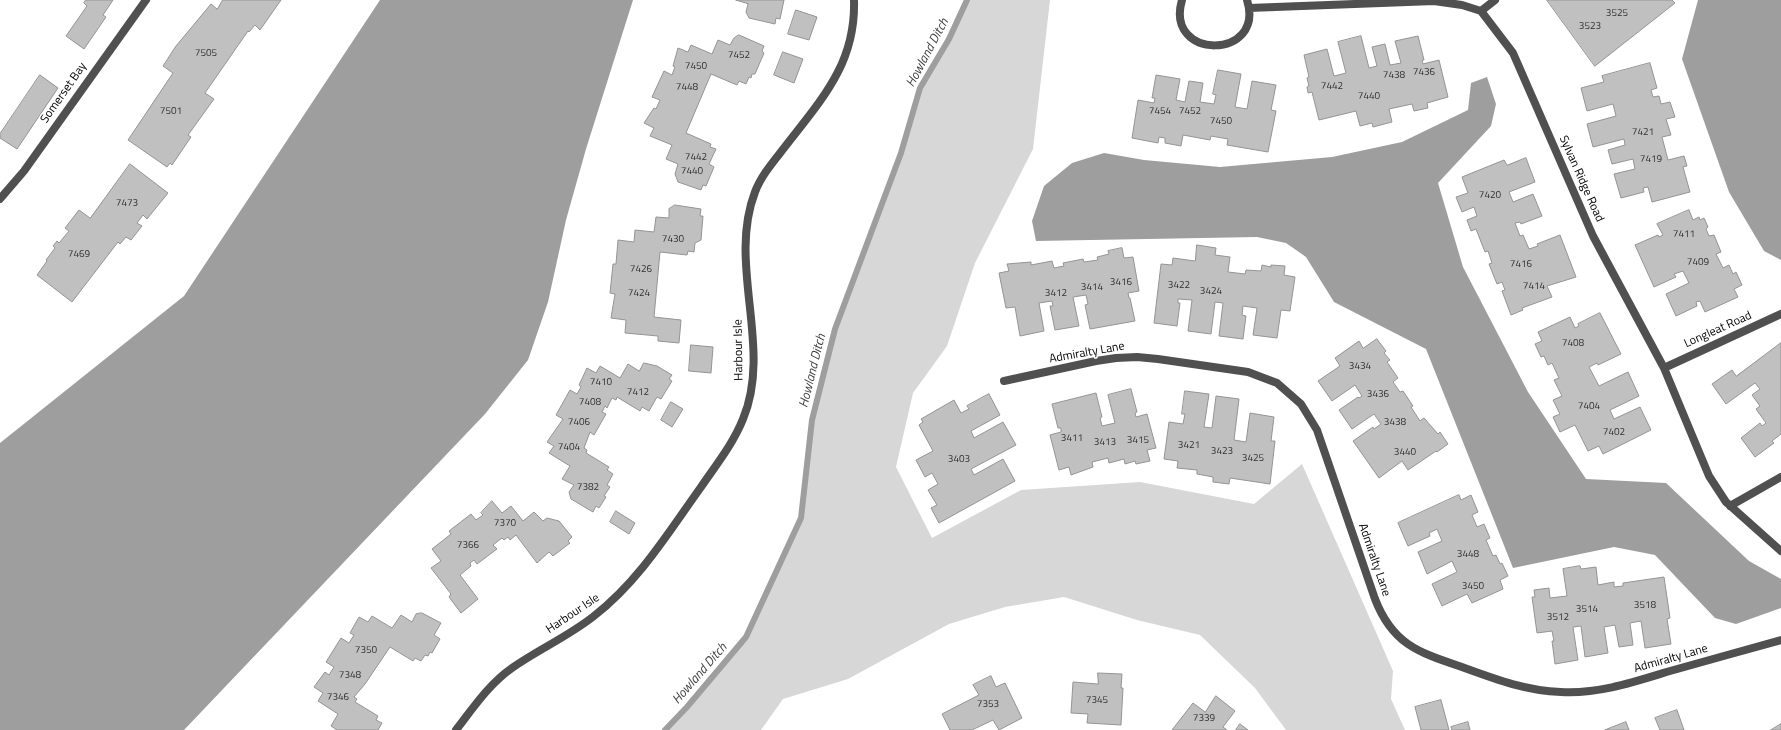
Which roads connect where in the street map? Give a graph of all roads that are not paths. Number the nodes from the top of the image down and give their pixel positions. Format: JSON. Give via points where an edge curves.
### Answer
{"nodes":[{"id":1,"x":146,"y":0,"type":"edge"},
{"id":2,"x":854,"y":0,"type":"edge"},
{"id":3,"x":1182,"y":0,"type":"edge"},
{"id":4,"x":1495,"y":0,"type":"edge"},
{"id":5,"x":1248,"y":4,"type":"edge"},
{"id":6,"x":1481,"y":11,"type":"junction"},
{"id":7,"x":0,"y":199,"type":"edge"},
{"id":8,"x":1781,"y":314,"type":"edge"},
{"id":9,"x":1664,"y":368,"type":"junction"},
{"id":10,"x":1004,"y":381,"type":"dead end"},
{"id":11,"x":1781,"y":477,"type":"edge"},
{"id":12,"x":1730,"y":506,"type":"junction"},
{"id":13,"x":1781,"y":551,"type":"edge"},
{"id":14,"x":1781,"y":640,"type":"edge"},
{"id":15,"x":456,"y":730,"type":"edge"}],
"edges":[{"from":1,"to":7,"type":"street","name":"Somerset Bay","via":[[24,171]]},
{"from":2,"to":15,"type":"street","name":"Harbour Isle","via":[[851,41],[841,68],[831,86],[765,173],[755,191],[749,211],[745,240],[752,376],[744,418],[729,447],[650,560],[624,590],[595,616],[511,669],[481,697]]},
{"from":3,"to":5,"type":"street","via":[[1180,18],[1185,30],[1194,40],[1213,47],[1226,45],[1238,38],[1248,21]]},
{"from":4,"to":6,"type":"street"},
{"from":5,"to":6,"type":"street","via":[[1434,1]]},
{"from":6,"to":9,"type":"street","name":"Sylvan Ridge Road","via":[[1513,53],[1593,236]]},
{"from":8,"to":9,"type":"street","name":"Longleat Road"},
{"from":9,"to":12,"type":"street","name":"Sylvan Ridge Road","via":[[1703,465],[1718,492]]},
{"from":10,"to":14,"type":"street","name":"Admiralty Lane","via":[[1103,360],[1137,357],[1248,372],[1277,383],[1301,404],[1317,430],[1375,599],[1391,629],[1415,650],[1497,680],[1528,689],[1560,692],[1602,690]]},
{"from":11,"to":12,"type":"street"},
{"from":12,"to":13,"type":"street","name":"Sylvan Ridge Road"}]}
